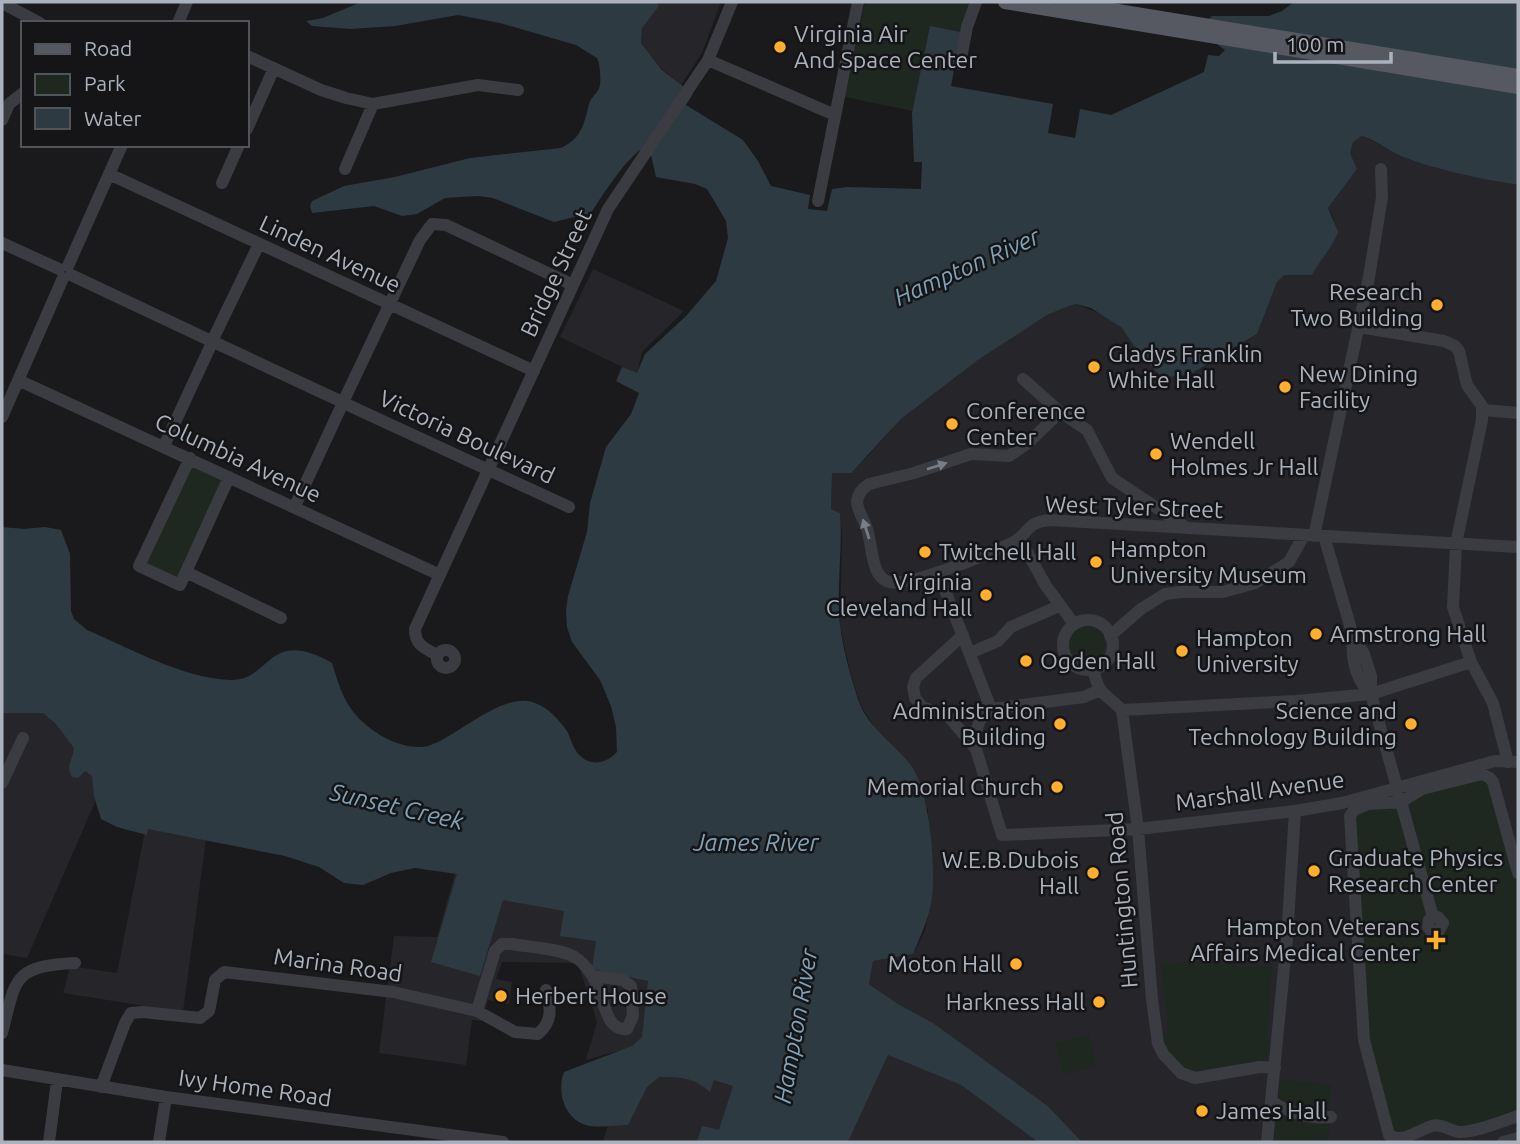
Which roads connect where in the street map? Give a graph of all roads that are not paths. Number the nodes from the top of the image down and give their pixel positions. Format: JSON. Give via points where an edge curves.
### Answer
{"nodes":[{"id":1,"x":187,"y":2,"type":"edge"},
{"id":2,"x":732,"y":2,"type":"edge"},
{"id":3,"x":858,"y":2,"type":"edge"},
{"id":4,"x":976,"y":2,"type":"edge"},
{"id":5,"x":1005,"y":2,"type":"edge"},
{"id":6,"x":1063,"y":2,"type":"edge"},
{"id":7,"x":2,"y":3,"type":"edge"},
{"id":8,"x":1110,"y":10,"type":"edge"},
{"id":9,"x":36,"y":21,"type":"edge"},
{"id":10,"x":179,"y":21,"type":"edge"},
{"id":11,"x":1154,"y":22,"type":"junction"},
{"id":12,"x":248,"y":56,"type":"edge"},
{"id":13,"x":708,"y":60,"type":"junction"},
{"id":14,"x":960,"y":64,"type":"dead end"},
{"id":15,"x":274,"y":68,"type":"junction"},
{"id":16,"x":1518,"y":76,"type":"edge"},
{"id":17,"x":1518,"y":87,"type":"edge"},
{"id":18,"x":518,"y":90,"type":"dead end"},
{"id":19,"x":6,"y":102,"type":"edge"},
{"id":20,"x":373,"y":104,"type":"junction"},
{"id":21,"x":835,"y":115,"type":"junction"},
{"id":22,"x":2,"y":120,"type":"edge"},
{"id":23,"x":248,"y":126,"type":"edge"},
{"id":24,"x":121,"y":147,"type":"edge"},
{"id":25,"x":238,"y":147,"type":"edge"},
{"id":26,"x":345,"y":169,"type":"dead end"},
{"id":27,"x":1381,"y":169,"type":"dead end"},
{"id":28,"x":109,"y":174,"type":"junction"},
{"id":29,"x":222,"y":183,"type":"dead end"},
{"id":30,"x":818,"y":201,"type":"dead end"},
{"id":31,"x":2,"y":243,"type":"edge"},
{"id":32,"x":259,"y":244,"type":"junction"},
{"id":33,"x":65,"y":272,"type":"junction"},
{"id":34,"x":573,"y":285,"type":"junction"},
{"id":35,"x":390,"y":305,"type":"junction"},
{"id":36,"x":1359,"y":327,"type":"junction"},
{"id":37,"x":212,"y":341,"type":"junction"},
{"id":38,"x":534,"y":371,"type":"junction"},
{"id":39,"x":1023,"y":379,"type":"dead end"},
{"id":40,"x":18,"y":380,"type":"junction"},
{"id":41,"x":343,"y":402,"type":"junction"},
{"id":42,"x":1483,"y":410,"type":"junction"},
{"id":43,"x":1060,"y":412,"type":"junction"},
{"id":44,"x":1518,"y":413,"type":"edge"},
{"id":45,"x":2,"y":417,"type":"edge"},
{"id":46,"x":163,"y":446,"type":"junction"},
{"id":47,"x":190,"y":458,"type":"junction"},
{"id":48,"x":487,"y":470,"type":"junction"},
{"id":49,"x":229,"y":477,"type":"junction"},
{"id":50,"x":295,"y":506,"type":"junction"},
{"id":51,"x":569,"y":508,"type":"dead end"},
{"id":52,"x":1191,"y":530,"type":"junction"},
{"id":53,"x":1314,"y":536,"type":"junction"},
{"id":54,"x":1020,"y":539,"type":"junction"},
{"id":55,"x":1456,"y":544,"type":"junction"},
{"id":56,"x":1518,"y":547,"type":"edge"},
{"id":57,"x":186,"y":572,"type":"junction"},
{"id":58,"x":938,"y":572,"type":"junction"},
{"id":59,"x":440,"y":575,"type":"junction"},
{"id":60,"x":1059,"y":606,"type":"junction"},
{"id":61,"x":281,"y":618,"type":"dead end"},
{"id":62,"x":1074,"y":624,"type":"junction"},
{"id":63,"x":963,"y":635,"type":"junction"},
{"id":64,"x":1111,"y":636,"type":"junction"},
{"id":65,"x":970,"y":653,"type":"junction"},
{"id":66,"x":437,"y":655,"type":"dead end"},
{"id":67,"x":1471,"y":662,"type":"junction"},
{"id":68,"x":1093,"y":669,"type":"junction"},
{"id":69,"x":1100,"y":690,"type":"junction"},
{"id":70,"x":1371,"y":694,"type":"junction"},
{"id":71,"x":991,"y":709,"type":"junction"},
{"id":72,"x":1122,"y":710,"type":"junction"},
{"id":73,"x":23,"y":738,"type":"dead end"},
{"id":74,"x":972,"y":744,"type":"junction"},
{"id":75,"x":1513,"y":762,"type":"edge"},
{"id":76,"x":2,"y":783,"type":"edge"},
{"id":77,"x":1397,"y":786,"type":"junction"},
{"id":78,"x":1401,"y":802,"type":"junction"},
{"id":79,"x":1295,"y":811,"type":"junction"},
{"id":80,"x":1138,"y":828,"type":"junction"},
{"id":81,"x":1518,"y":873,"type":"edge"},
{"id":82,"x":1433,"y":917,"type":"dead end"},
{"id":83,"x":75,"y":963,"type":"dead end"},
{"id":84,"x":593,"y":976,"type":"junction"},
{"id":85,"x":546,"y":990,"type":"dead end"},
{"id":86,"x":477,"y":1011,"type":"junction"},
{"id":87,"x":2,"y":1033,"type":"edge"},
{"id":88,"x":1275,"y":1068,"type":"junction"},
{"id":89,"x":2,"y":1070,"type":"edge"},
{"id":90,"x":57,"y":1081,"type":"junction"},
{"id":91,"x":101,"y":1087,"type":"junction"},
{"id":92,"x":166,"y":1097,"type":"junction"},
{"id":93,"x":1271,"y":1101,"type":"junction"},
{"id":94,"x":1518,"y":1116,"type":"edge"},
{"id":95,"x":1331,"y":1117,"type":"dead end"},
{"id":96,"x":1518,"y":1138,"type":"edge"},
{"id":97,"x":50,"y":1142,"type":"edge"},
{"id":98,"x":159,"y":1142,"type":"edge"},
{"id":99,"x":503,"y":1142,"type":"edge"},
{"id":100,"x":1266,"y":1142,"type":"edge"},
{"id":101,"x":1401,"y":1142,"type":"edge"},
{"id":102,"x":1503,"y":1142,"type":"edge"}],
"edges":[{"from":1,"to":10,"type":"street"},
{"from":2,"to":13,"type":"street","name":"Bridge Street"},
{"from":3,"to":21,"type":"street"},
{"from":4,"to":14,"type":"street"},
{"from":5,"to":8,"type":"main road"},
{"from":6,"to":8,"type":"main road"},
{"from":7,"to":9,"type":"street"},
{"from":8,"to":11,"type":"main road"},
{"from":11,"to":16,"type":"main road"},
{"from":11,"to":17,"type":"main road"},
{"from":12,"to":15,"type":"street"},
{"from":13,"to":21,"type":"street"},
{"from":13,"to":34,"type":"street","name":"Bridge Street","via":[[608,209]]},
{"from":15,"to":20,"type":"street","via":[[321,90]]},
{"from":15,"to":23,"type":"street"},
{"from":18,"to":20,"type":"street","via":[[478,85]]},
{"from":19,"to":22,"type":"street"},
{"from":20,"to":26,"type":"street"},
{"from":21,"to":30,"type":"street"},
{"from":24,"to":28,"type":"street"},
{"from":25,"to":29,"type":"street"},
{"from":27,"to":36,"type":"street","via":[[1381,210]]},
{"from":28,"to":32,"type":"street","name":"Linden Avenue"},
{"from":28,"to":33,"type":"street"},
{"from":31,"to":33,"type":"street","name":"Victoria Boulevard"},
{"from":32,"to":35,"type":"street","name":"Linden Avenue"},
{"from":32,"to":37,"type":"street"},
{"from":33,"to":37,"type":"street","name":"Victoria Boulevard"},
{"from":33,"to":40,"type":"street"},
{"from":34,"to":35,"type":"street","via":[[446,225],[432,224]]},
{"from":34,"to":38,"type":"street","name":"Bridge Street"},
{"from":35,"to":38,"type":"street","name":"Linden Avenue"},
{"from":35,"to":41,"type":"street"},
{"from":36,"to":42,"type":"street","via":[[1455,346],[1467,386]]},
{"from":36,"to":53,"type":"street"},
{"from":37,"to":41,"type":"street","name":"Victoria Boulevard"},
{"from":37,"to":46,"type":"street"},
{"from":38,"to":48,"type":"street","name":"Bridge Street"},
{"from":39,"to":43,"type":"street"},
{"from":40,"to":45,"type":"street"},
{"from":40,"to":46,"type":"street","name":"Columbia Avenue"},
{"from":41,"to":48,"type":"street","name":"Victoria Boulevard"},
{"from":41,"to":50,"type":"street"},
{"from":42,"to":44,"type":"street"},
{"from":42,"to":55,"type":"street"},
{"from":43,"to":52,"type":"street","via":[[1090,433],[1114,480]]},
{"from":58,"to":43,"type":"street","name":"West Tyler Street","one_way":true,"via":[[904,583],[884,580],[875,567],[858,509],[864,488],[971,454],[1009,456]]},
{"from":46,"to":47,"type":"street","name":"Columbia Avenue"},
{"from":47,"to":49,"type":"street","name":"Columbia Avenue"},
{"from":47,"to":57,"type":"street","via":[[139,566],[180,585]]},
{"from":48,"to":51,"type":"street","name":"Victoria Boulevard"},
{"from":48,"to":59,"type":"street","name":"Bridge Street"},
{"from":49,"to":50,"type":"street","name":"Columbia Avenue"},
{"from":49,"to":57,"type":"street"},
{"from":50,"to":59,"type":"street","name":"Columbia Avenue"},
{"from":52,"to":53,"type":"street","name":"West Tyler Street"},
{"from":52,"to":54,"type":"street","name":"West Tyler Street","via":[[1039,521]]},
{"from":53,"to":55,"type":"street","name":"West Tyler Street"},
{"from":53,"to":64,"type":"street","via":[[1289,562],[1255,583],[1223,592],[1165,594]]},
{"from":53,"to":70,"type":"street","via":[[1353,636],[1359,683]]},
{"from":54,"to":58,"type":"street","name":"West Tyler Street"},
{"from":54,"to":60,"type":"street"},
{"from":55,"to":56,"type":"street","name":"West Tyler Street"},
{"from":55,"to":67,"type":"street","via":[[1453,607]]},
{"from":57,"to":61,"type":"street"},
{"from":58,"to":63,"type":"street"},
{"from":59,"to":66,"type":"street","name":"Bridge Street","via":[[415,629],[419,645]]},
{"from":60,"to":62,"type":"street"},
{"from":60,"to":65,"type":"street","via":[[1011,627],[998,641]]},
{"from":62,"to":64,"type":"street","via":[[1099,623]]},
{"from":62,"to":68,"type":"street","via":[[1064,638],[1065,655],[1076,667]]},
{"from":63,"to":65,"type":"street"},
{"from":63,"to":74,"type":"street","via":[[916,678],[913,687],[922,707],[949,717]]},
{"from":64,"to":68,"type":"street","via":[[1110,657]]},
{"from":65,"to":71,"type":"street"},
{"from":67,"to":70,"type":"street"},
{"from":67,"to":75,"type":"street","via":[[1493,703]]},
{"from":68,"to":69,"type":"street"},
{"from":69,"to":71,"type":"street","via":[[1084,697]]},
{"from":69,"to":72,"type":"street"},
{"from":70,"to":72,"type":"street"},
{"from":70,"to":77,"type":"street"},
{"from":71,"to":74,"type":"street","via":[[980,720]]},
{"from":72,"to":80,"type":"street","name":"Huntington Road"},
{"from":73,"to":76,"type":"street"},
{"from":74,"to":80,"type":"street","name":"Marshall Avenue","via":[[1002,835]]},
{"from":75,"to":77,"type":"street","name":"Marshall Avenue","via":[[1495,761]]},
{"from":77,"to":78,"type":"street"},
{"from":77,"to":79,"type":"street","name":"Marshall Avenue"},
{"from":78,"to":81,"type":"street","via":[[1422,789],[1477,774],[1487,776],[1493,782]]},
{"from":78,"to":82,"type":"street"},
{"from":78,"to":101,"type":"street","via":[[1360,807],[1349,821],[1364,1040],[1389,1135]]},
{"from":79,"to":80,"type":"street","name":"Marshall Avenue"},
{"from":79,"to":88,"type":"street"},
{"from":80,"to":88,"type":"street","name":"Huntington Road","via":[[1152,999],[1158,1044],[1164,1055],[1185,1076],[1195,1078]]},
{"from":83,"to":87,"type":"street","via":[[31,970],[19,978]]},
{"from":84,"to":84,"type":"street","via":[[612,1025],[627,1029],[633,1016],[631,986],[623,980]]},
{"from":84,"to":86,"type":"street","via":[[572,955],[502,944],[495,951]]},
{"from":85,"to":86,"type":"street","via":[[551,1011],[538,1034],[515,1032]]},
{"from":86,"to":91,"type":"street","name":"Marina Road","via":[[393,992],[224,972],[215,980],[211,1008],[203,1017],[129,1015]]},
{"from":88,"to":93,"type":"street"},
{"from":89,"to":90,"type":"street","name":"Ivy Home Road"},
{"from":90,"to":91,"type":"street","name":"Ivy Home Road"},
{"from":90,"to":97,"type":"street"},
{"from":91,"to":92,"type":"street","name":"Ivy Home Road"},
{"from":92,"to":98,"type":"street"},
{"from":92,"to":99,"type":"street","name":"Ivy Home Road"},
{"from":93,"to":95,"type":"street","via":[[1298,1115]]},
{"from":93,"to":100,"type":"street"},
{"from":94,"to":101,"type":"street","via":[[1462,1132],[1431,1126]]},
{"from":96,"to":102,"type":"street"}]}
